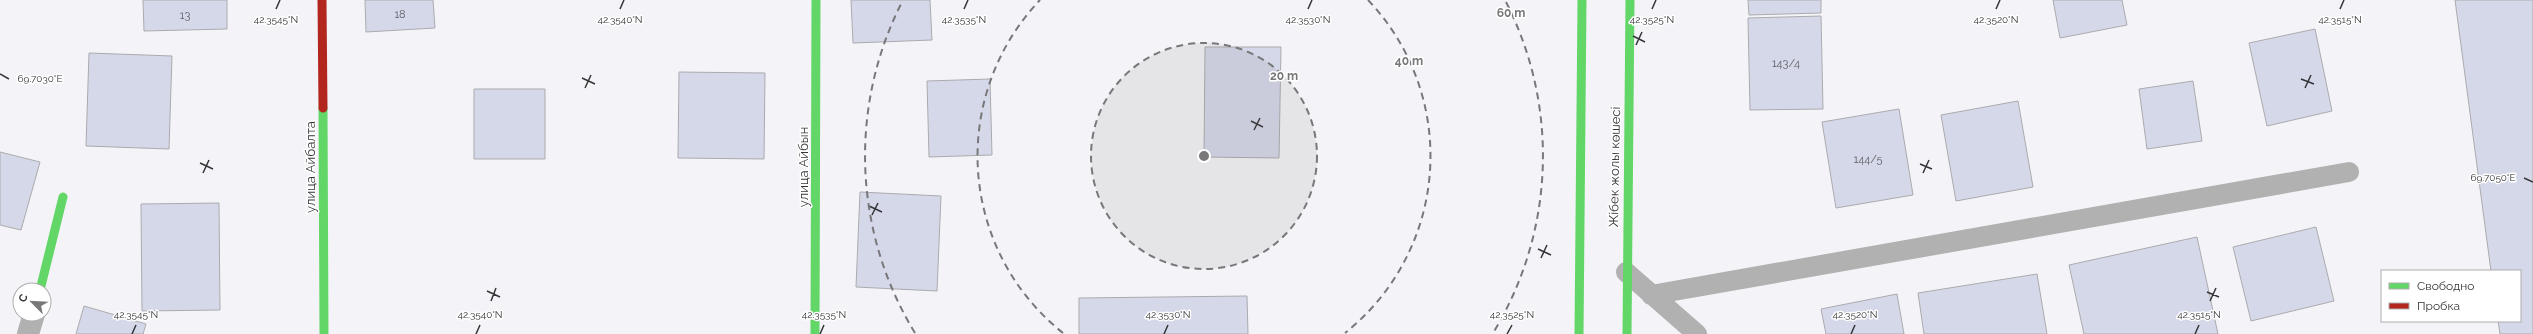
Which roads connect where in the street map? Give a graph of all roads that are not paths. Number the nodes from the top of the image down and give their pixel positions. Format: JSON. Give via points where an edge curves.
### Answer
{"nodes":[{"id":1,"x":322,"y":0,"type":"edge"},
{"id":2,"x":816,"y":0,"type":"edge"},
{"id":3,"x":1582,"y":0,"type":"edge"},
{"id":4,"x":1630,"y":0,"type":"edge"},
{"id":5,"x":2349,"y":172,"type":"dead end"},
{"id":6,"x":63,"y":198,"type":"dead end"},
{"id":7,"x":1626,"y":272,"type":"junction"},
{"id":8,"x":42,"y":282,"type":"edge"},
{"id":9,"x":1651,"y":295,"type":"junction"},
{"id":10,"x":32,"y":322,"type":"edge"},
{"id":11,"x":28,"y":334,"type":"edge"},
{"id":12,"x":324,"y":334,"type":"edge"},
{"id":13,"x":815,"y":334,"type":"edge"},
{"id":14,"x":1579,"y":334,"type":"edge"},
{"id":15,"x":1627,"y":334,"type":"edge"},
{"id":16,"x":1697,"y":334,"type":"edge"}],
"edges":[{"from":1,"to":12,"type":"street","name":"улица Айбалта"},
{"from":2,"to":13,"type":"street","name":"улица Айбын"},
{"from":3,"to":14,"type":"street"},
{"from":4,"to":7,"type":"street","name":"Жібек жолы көшесі"},
{"from":5,"to":9,"type":"lane"},
{"from":6,"to":8,"type":"street"},
{"from":7,"to":9,"type":"lane"},
{"from":7,"to":15,"type":"street","name":"Жібек жолы көшесі"},
{"from":9,"to":16,"type":"lane"},
{"from":10,"to":11,"type":"street"}]}
